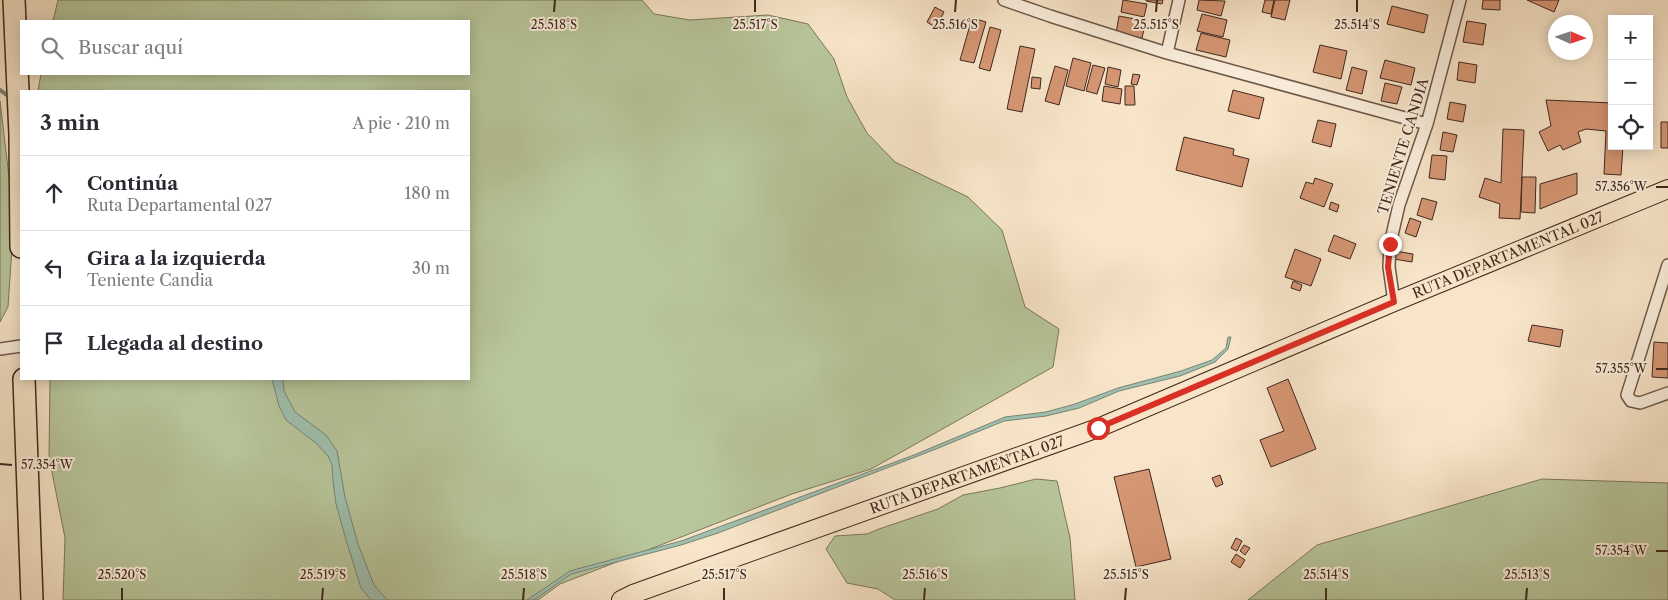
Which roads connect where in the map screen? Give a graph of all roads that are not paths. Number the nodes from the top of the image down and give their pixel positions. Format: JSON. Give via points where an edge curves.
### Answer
{"nodes":[{"id":1,"x":14,"y":0,"type":"edge"},
{"id":2,"x":1004,"y":0,"type":"edge"},
{"id":3,"x":1179,"y":0,"type":"edge"},
{"id":4,"x":1460,"y":0,"type":"edge"},
{"id":5,"x":1167,"y":52,"type":"junction"},
{"id":6,"x":1427,"y":124,"type":"junction"},
{"id":7,"x":20,"y":135,"type":"edge"},
{"id":8,"x":1668,"y":189,"type":"edge"},
{"id":9,"x":1668,"y":265,"type":"edge"},
{"id":10,"x":1394,"y":302,"type":"junction"},
{"id":11,"x":20,"y":346,"type":"edge"},
{"id":12,"x":0,"y":349,"type":"edge"},
{"id":13,"x":24,"y":380,"type":"edge"},
{"id":14,"x":1668,"y":393,"type":"edge"},
{"id":15,"x":32,"y":600,"type":"edge"},
{"id":16,"x":621,"y":600,"type":"edge"}],
"edges":[{"from":1,"to":7,"type":"highway"},
{"from":2,"to":5,"type":"street"},
{"from":3,"to":5,"type":"street"},
{"from":4,"to":6,"type":"street","name":"TENIENTE CANDIA"},
{"from":5,"to":6,"type":"street"},
{"from":6,"to":10,"type":"street","name":"TENIENTE CANDIA","via":[[1399,205],[1390,244],[1388,267]]},
{"from":8,"to":10,"type":"main road","name":"RUTA DEPARTAMENTAL 027"},
{"from":9,"to":14,"type":"street","via":[[1627,394],[1631,402],[1640,403]]},
{"from":10,"to":16,"type":"main road","name":"RUTA DEPARTAMENTAL 027","via":[[1098,428]]},
{"from":11,"to":12,"type":"street"},
{"from":13,"to":15,"type":"highway"}]}
